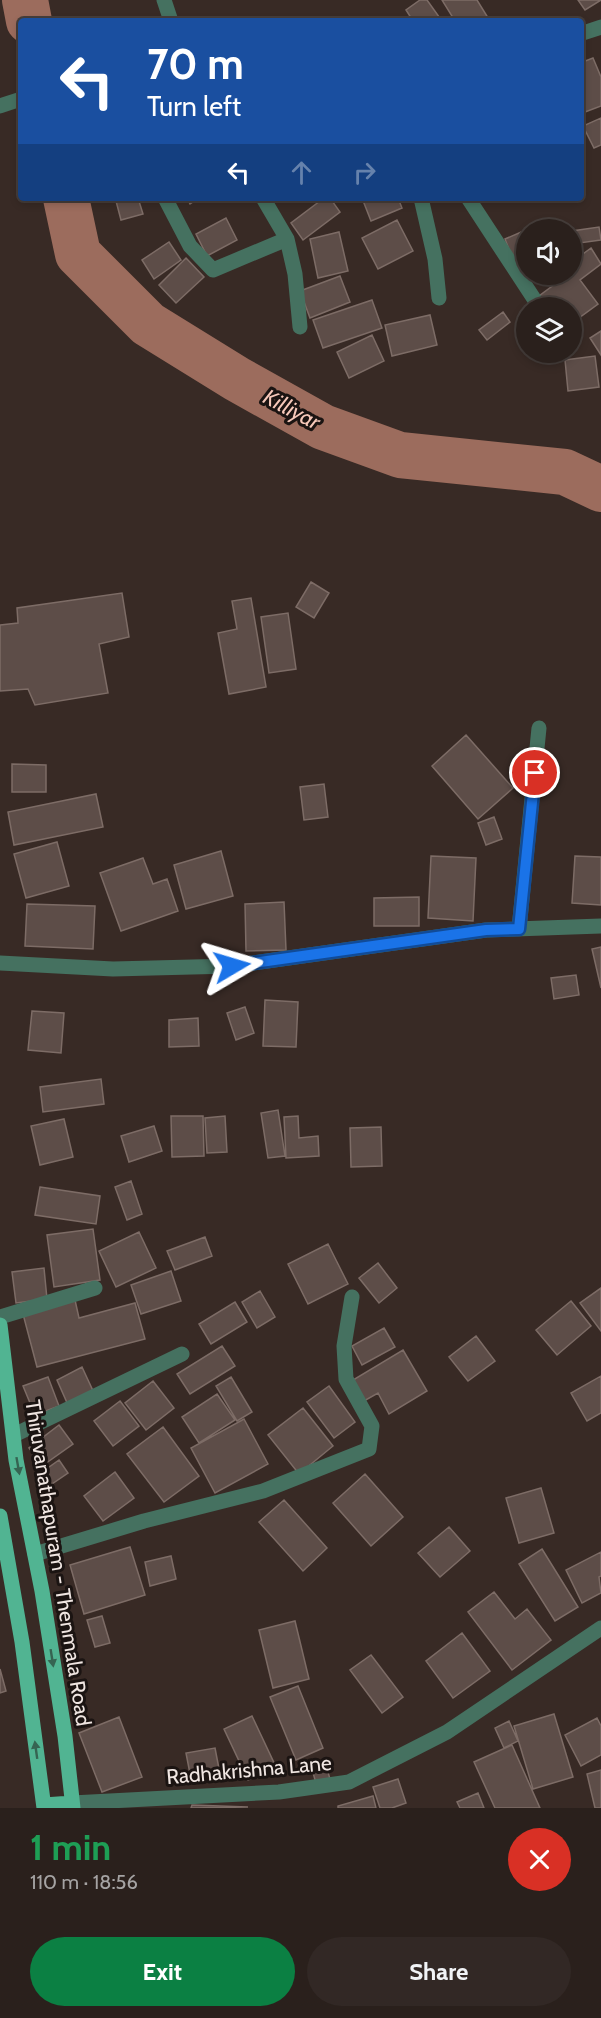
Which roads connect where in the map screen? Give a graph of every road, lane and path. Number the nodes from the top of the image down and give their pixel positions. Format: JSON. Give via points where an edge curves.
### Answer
{"nodes":[{"id":1,"x":164,"y":0,"type":"edge"},
{"id":2,"x":170,"y":18,"type":"edge"},
{"id":3,"x":601,"y":27,"type":"edge"},
{"id":4,"x":584,"y":33,"type":"edge"},
{"id":5,"x":18,"y":100,"type":"edge"},
{"id":6,"x":1,"y":106,"type":"edge"},
{"id":7,"x":167,"y":201,"type":"edge"},
{"id":8,"x":265,"y":201,"type":"edge"},
{"id":9,"x":422,"y":201,"type":"edge"},
{"id":10,"x":470,"y":201,"type":"edge"},
{"id":11,"x":287,"y":239,"type":"junction"},
{"id":12,"x":533,"y":297,"type":"edge"},
{"id":13,"x":439,"y":298,"type":"dead end"},
{"id":14,"x":300,"y":327,"type":"dead end"},
{"id":15,"x":539,"y":728,"type":"dead end"},
{"id":16,"x":601,"y":926,"type":"edge"},
{"id":17,"x":519,"y":929,"type":"junction"},
{"id":18,"x":0,"y":963,"type":"edge"},
{"id":19,"x":95,"y":1288,"type":"dead end"},
{"id":20,"x":352,"y":1297,"type":"dead end"},
{"id":21,"x":0,"y":1317,"type":"edge"},
{"id":22,"x":0,"y":1325,"type":"edge"},
{"id":23,"x":182,"y":1354,"type":"dead end"},
{"id":24,"x":14,"y":1435,"type":"junction"},
{"id":25,"x":0,"y":1516,"type":"edge"},
{"id":26,"x":35,"y":1554,"type":"junction"},
{"id":27,"x":601,"y":1628,"type":"edge"},
{"id":28,"x":73,"y":1805,"type":"edge"},
{"id":29,"x":44,"y":1807,"type":"edge"}],
"edges":[{"from":1,"to":2,"type":"street"},
{"from":3,"to":4,"type":"street"},
{"from":5,"to":6,"type":"street"},
{"from":7,"to":11,"type":"street","via":[[190,246],[213,270]]},
{"from":8,"to":11,"type":"street"},
{"from":9,"to":13,"type":"street"},
{"from":10,"to":12,"type":"street"},
{"from":11,"to":14,"type":"street"},
{"from":15,"to":17,"type":"street"},
{"from":16,"to":17,"type":"street"},
{"from":17,"to":18,"type":"street","via":[[486,930],[232,966],[113,969]]},
{"from":19,"to":21,"type":"street"},
{"from":20,"to":26,"type":"street","via":[[344,1346],[346,1379],[372,1426],[369,1449],[263,1491]]},
{"from":22,"to":24,"type":"main road","name":"Thiruvanathapuram - Thenmala Road"},
{"from":23,"to":24,"type":"street"},
{"from":24,"to":26,"type":"main road","name":"Thiruvanathapuram - Thenmala Road","one_way":true},
{"from":29,"to":25,"type":"main road","one_way":true},
{"from":26,"to":28,"type":"main road","name":"Thiruvanathapuram - Thenmala Road","one_way":true},
{"from":27,"to":28,"type":"street","name":"Radhakrishna Lane","via":[[447,1732],[349,1782],[279,1792]]},
{"from":28,"to":29,"type":"main road"}]}
